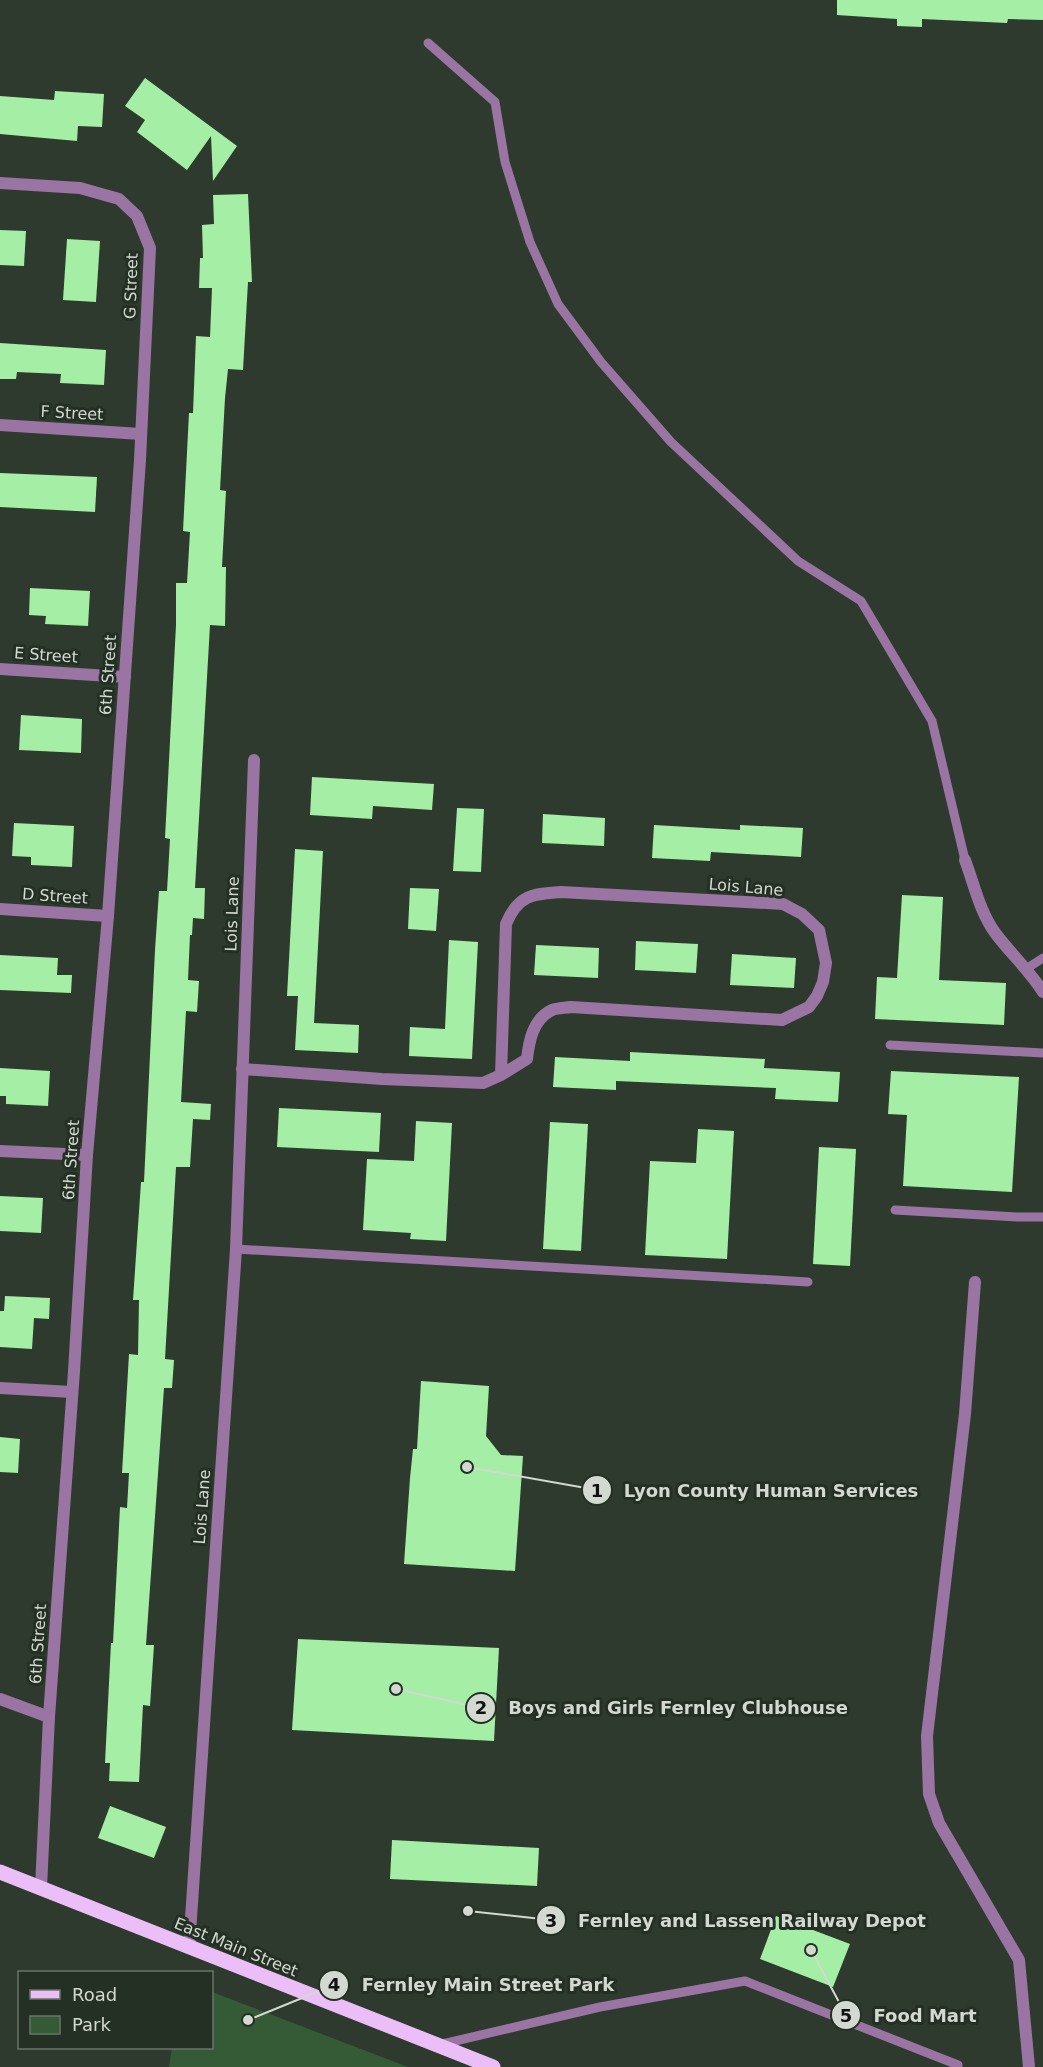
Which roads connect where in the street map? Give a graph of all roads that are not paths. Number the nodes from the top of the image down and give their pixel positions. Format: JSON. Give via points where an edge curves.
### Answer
{"nodes":[{"id":1,"x":428,"y":43,"type":"dead end"},
{"id":2,"x":0,"y":183,"type":"edge"},
{"id":3,"x":0,"y":425,"type":"edge"},
{"id":4,"x":141,"y":434,"type":"junction"},
{"id":5,"x":0,"y":669,"type":"edge"},
{"id":6,"x":125,"y":677,"type":"junction"},
{"id":7,"x":254,"y":760,"type":"dead end"},
{"id":8,"x":965,"y":860,"type":"joint"},
{"id":9,"x":0,"y":909,"type":"edge"},
{"id":10,"x":108,"y":916,"type":"junction"},
{"id":11,"x":1043,"y":958,"type":"edge"},
{"id":12,"x":1026,"y":969,"type":"junction"},
{"id":13,"x":1043,"y":992,"type":"edge"},
{"id":14,"x":890,"y":1045,"type":"dead end"},
{"id":15,"x":1043,"y":1053,"type":"edge"},
{"id":16,"x":242,"y":1069,"type":"junction"},
{"id":17,"x":501,"y":1075,"type":"junction"},
{"id":18,"x":0,"y":1151,"type":"edge"},
{"id":19,"x":87,"y":1155,"type":"junction"},
{"id":20,"x":895,"y":1210,"type":"dead end"},
{"id":21,"x":1043,"y":1217,"type":"edge"},
{"id":22,"x":236,"y":1249,"type":"junction"},
{"id":23,"x":808,"y":1282,"type":"dead end"},
{"id":24,"x":975,"y":1282,"type":"dead end"},
{"id":25,"x":0,"y":1388,"type":"edge"},
{"id":26,"x":72,"y":1392,"type":"junction"},
{"id":27,"x":0,"y":1699,"type":"edge"},
{"id":28,"x":49,"y":1718,"type":"junction"},
{"id":29,"x":0,"y":1872,"type":"edge"},
{"id":30,"x":42,"y":1888,"type":"junction"},
{"id":31,"x":189,"y":1948,"type":"junction"},
{"id":32,"x":437,"y":2045,"type":"junction"},
{"id":33,"x":493,"y":2067,"type":"edge"},
{"id":34,"x":958,"y":2067,"type":"edge"},
{"id":35,"x":1029,"y":2067,"type":"edge"}],
"edges":[{"from":1,"to":8,"type":"lane","via":[[495,102],[504,162],[530,242],[558,304],[601,362],[671,442],[798,561],[861,601],[932,721]]},
{"from":2,"to":4,"type":"street","name":"G Street","via":[[80,188],[119,199],[137,216],[150,248]]},
{"from":3,"to":4,"type":"street","name":"F Street"},
{"from":4,"to":6,"type":"street","name":"6th Street"},
{"from":5,"to":6,"type":"street","name":"E Street"},
{"from":6,"to":10,"type":"street","name":"6th Street"},
{"from":7,"to":16,"type":"street","name":"Lois Lane"},
{"from":8,"to":12,"type":"street","via":[[995,932]]},
{"from":9,"to":10,"type":"street","name":"D Street"},
{"from":10,"to":19,"type":"street","name":"6th Street"},
{"from":11,"to":12,"type":"lane"},
{"from":12,"to":13,"type":"street"},
{"from":14,"to":15,"type":"lane"},
{"from":16,"to":17,"type":"street","name":"Lois Lane","via":[[483,1083]]},
{"from":16,"to":22,"type":"street","name":"Lois Lane"},
{"from":17,"to":17,"type":"street","name":"Lois Lane","via":[[527,1059],[530,1037],[539,1022],[552,1011],[571,1007],[783,1020],[798,1014],[809,1007],[823,982],[825,963],[819,930],[802,914],[783,904],[561,892],[525,898],[511,912],[506,924]]},
{"from":18,"to":19,"type":"street"},
{"from":19,"to":26,"type":"street","name":"6th Street"},
{"from":20,"to":21,"type":"lane"},
{"from":22,"to":23,"type":"lane"},
{"from":22,"to":31,"type":"street","name":"Lois Lane"},
{"from":24,"to":35,"type":"street","via":[[965,1414],[927,1736],[929,1794],[939,1823],[1019,1960]]},
{"from":25,"to":26,"type":"street"},
{"from":26,"to":28,"type":"street","name":"6th Street"},
{"from":27,"to":28,"type":"street"},
{"from":28,"to":30,"type":"street","name":"6th Street"},
{"from":29,"to":30,"type":"main road","name":"East Main Street"},
{"from":30,"to":31,"type":"main road","name":"East Main Street"},
{"from":31,"to":32,"type":"main road","name":"East Main Street"},
{"from":32,"to":33,"type":"main road","name":"East Main Street"},
{"from":32,"to":34,"type":"lane","via":[[600,2007],[746,1981]]}]}
